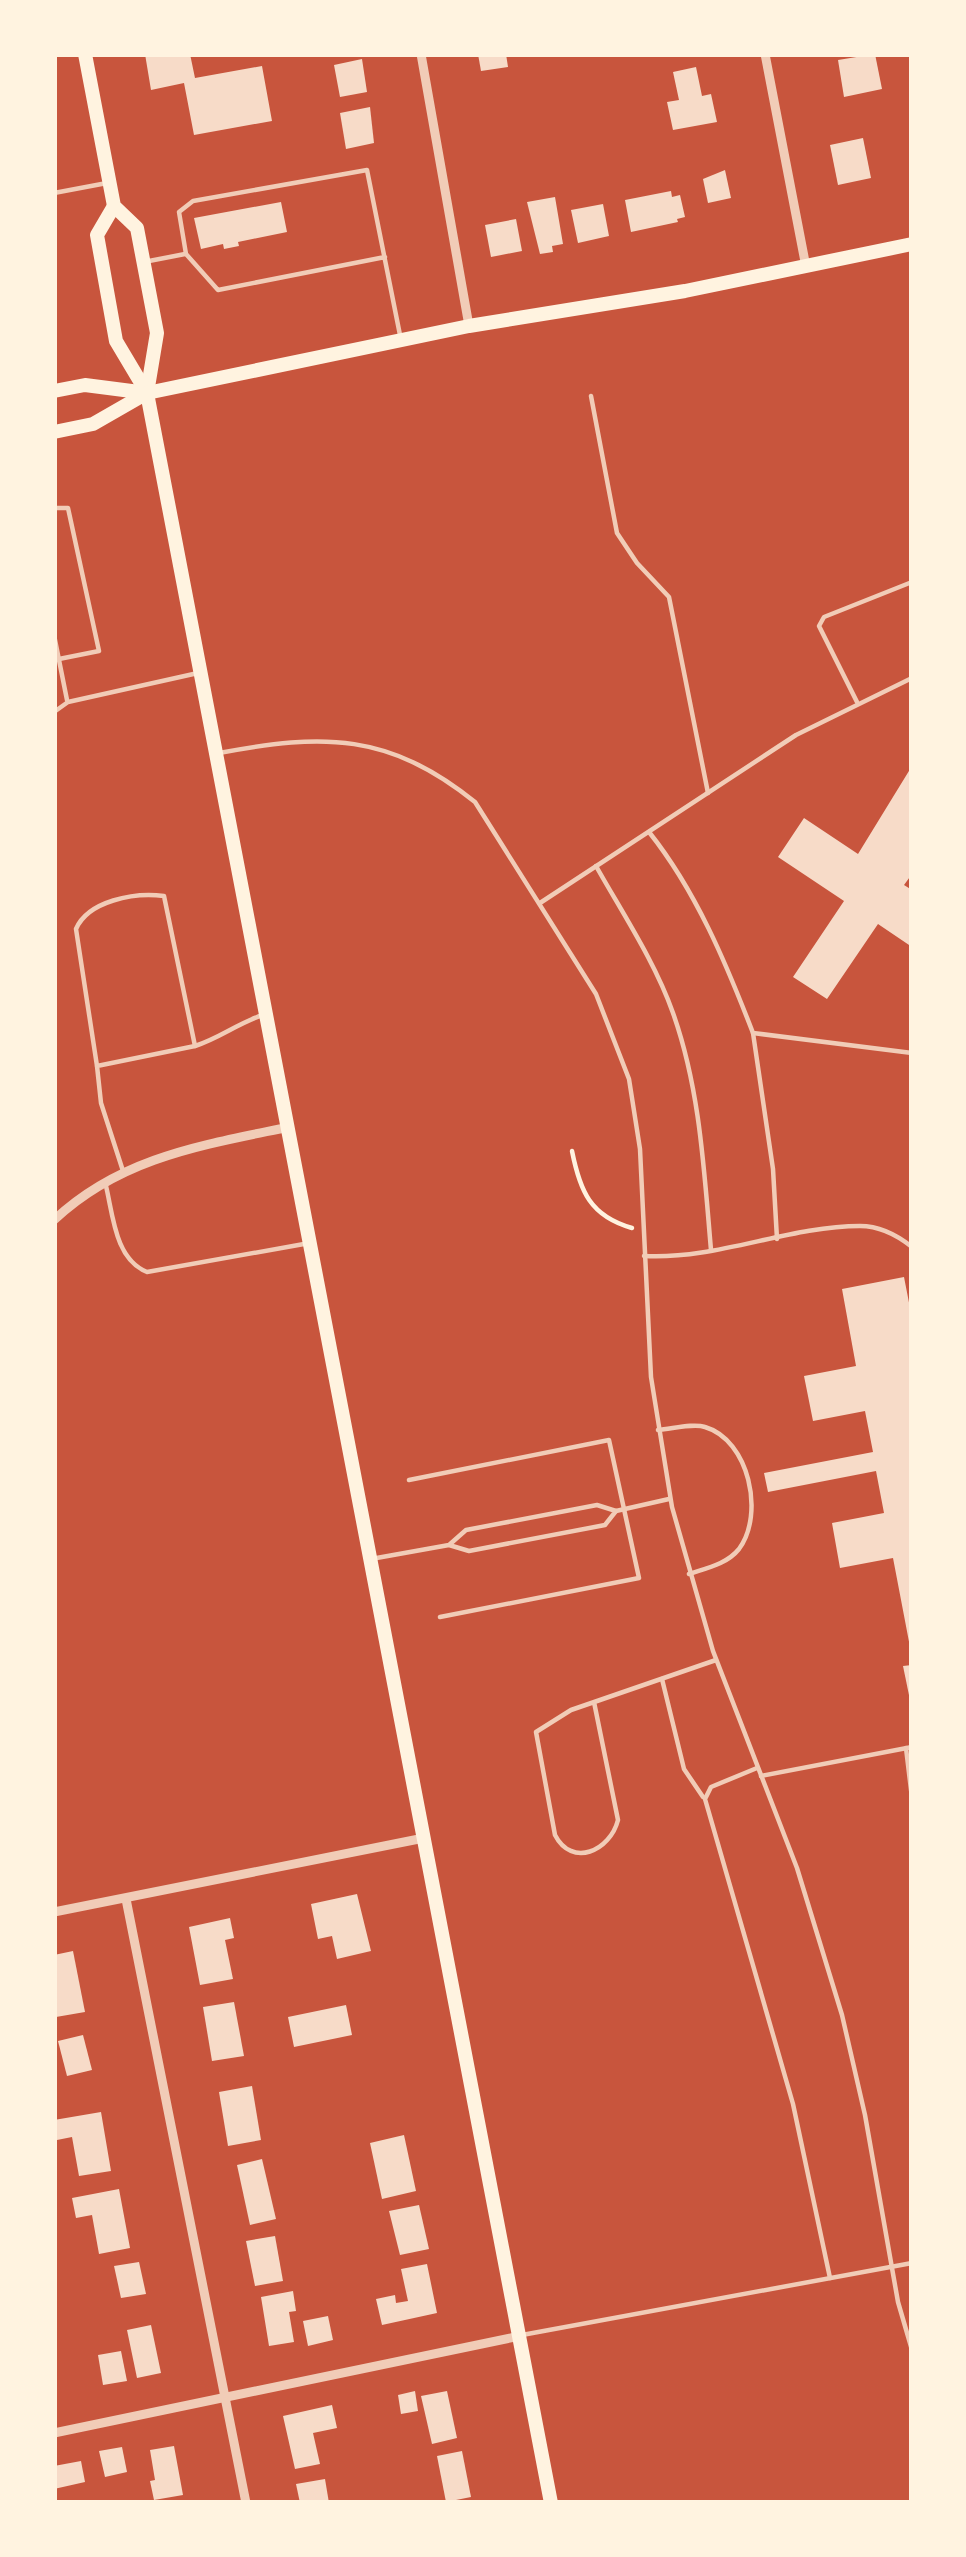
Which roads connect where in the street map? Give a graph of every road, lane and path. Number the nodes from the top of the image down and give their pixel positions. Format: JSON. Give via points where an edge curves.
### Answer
{"nodes":[{"id":1,"x":85,"y":54,"type":"edge"},
{"id":2,"x":421,"y":54,"type":"edge"},
{"id":3,"x":765,"y":54,"type":"edge"},
{"id":4,"x":110,"y":183,"type":"junction"},
{"id":5,"x":54,"y":193,"type":"edge"},
{"id":6,"x":114,"y":206,"type":"junction"},
{"id":7,"x":912,"y":244,"type":"edge"},
{"id":8,"x":186,"y":254,"type":"junction"},
{"id":9,"x":386,"y":257,"type":"junction"},
{"id":10,"x":143,"y":262,"type":"junction"},
{"id":11,"x":806,"y":266,"type":"junction"},
{"id":12,"x":469,"y":326,"type":"junction"},
{"id":13,"x":401,"y":340,"type":"junction"},
{"id":14,"x":54,"y":391,"type":"edge"},
{"id":15,"x":147,"y":393,"type":"junction"},
{"id":16,"x":591,"y":396,"type":"dead end"},
{"id":17,"x":54,"y":431,"type":"edge"},
{"id":18,"x":54,"y":508,"type":"edge"},
{"id":19,"x":912,"y":582,"type":"edge"},
{"id":20,"x":54,"y":635,"type":"edge"},
{"id":21,"x":59,"y":659,"type":"junction"},
{"id":22,"x":199,"y":673,"type":"junction"},
{"id":23,"x":912,"y":678,"type":"edge"},
{"id":24,"x":68,"y":702,"type":"junction"},
{"id":25,"x":857,"y":702,"type":"junction"},
{"id":26,"x":54,"y":712,"type":"edge"},
{"id":27,"x":214,"y":754,"type":"junction"},
{"id":28,"x":708,"y":793,"type":"junction"},
{"id":29,"x":649,"y":832,"type":"junction"},
{"id":30,"x":596,"y":866,"type":"junction"},
{"id":31,"x":540,"y":903,"type":"junction"},
{"id":32,"x":268,"y":1014,"type":"junction"},
{"id":33,"x":753,"y":1033,"type":"junction"},
{"id":34,"x":195,"y":1046,"type":"junction"},
{"id":35,"x":912,"y":1053,"type":"edge"},
{"id":36,"x":97,"y":1066,"type":"junction"},
{"id":37,"x":290,"y":1127,"type":"junction"},
{"id":38,"x":572,"y":1151,"type":"dead end"},
{"id":39,"x":123,"y":1171,"type":"junction"},
{"id":40,"x":105,"y":1181,"type":"junction"},
{"id":41,"x":54,"y":1220,"type":"edge"},
{"id":42,"x":643,"y":1230,"type":"junction"},
{"id":43,"x":777,"y":1239,"type":"junction"},
{"id":44,"x":311,"y":1243,"type":"junction"},
{"id":45,"x":912,"y":1247,"type":"edge"},
{"id":46,"x":711,"y":1250,"type":"junction"},
{"id":47,"x":644,"y":1256,"type":"junction"},
{"id":48,"x":658,"y":1430,"type":"junction"},
{"id":49,"x":409,"y":1480,"type":"dead end"},
{"id":50,"x":670,"y":1499,"type":"junction"},
{"id":51,"x":625,"y":1509,"type":"junction"},
{"id":52,"x":616,"y":1511,"type":"junction"},
{"id":53,"x":449,"y":1545,"type":"junction"},
{"id":54,"x":371,"y":1558,"type":"junction"},
{"id":55,"x":689,"y":1574,"type":"junction"},
{"id":56,"x":440,"y":1617,"type":"dead end"},
{"id":57,"x":716,"y":1660,"type":"junction"},
{"id":58,"x":662,"y":1679,"type":"junction"},
{"id":59,"x":594,"y":1702,"type":"junction"},
{"id":60,"x":909,"y":1747,"type":"edge"},
{"id":61,"x":758,"y":1768,"type":"junction"},
{"id":62,"x":761,"y":1776,"type":"junction"},
{"id":63,"x":912,"y":1798,"type":"edge"},
{"id":64,"x":705,"y":1799,"type":"junction"},
{"id":65,"x":424,"y":1838,"type":"junction"},
{"id":66,"x":126,"y":1899,"type":"junction"},
{"id":67,"x":54,"y":1912,"type":"edge"},
{"id":68,"x":912,"y":2263,"type":"edge"},
{"id":69,"x":893,"y":2266,"type":"junction"},
{"id":70,"x":830,"y":2278,"type":"junction"},
{"id":71,"x":520,"y":2336,"type":"junction"},
{"id":72,"x":912,"y":2350,"type":"edge"},
{"id":73,"x":225,"y":2398,"type":"junction"},
{"id":74,"x":54,"y":2433,"type":"edge"},
{"id":75,"x":246,"y":2503,"type":"edge"},
{"id":76,"x":551,"y":2503,"type":"edge"}],
"edges":[{"from":1,"to":4,"type":"main road"},
{"from":2,"to":12,"type":"street"},
{"from":3,"to":11,"type":"street"},
{"from":4,"to":5,"type":"lane"},
{"from":4,"to":6,"type":"main road"},
{"from":6,"to":10,"type":"main road","via":[[137,228]]},
{"from":6,"to":15,"type":"main road","via":[[97,235],[116,341]]},
{"from":7,"to":11,"type":"main road"},
{"from":8,"to":9,"type":"lane","via":[[218,290]]},
{"from":8,"to":9,"type":"lane","via":[[179,212],[193,201],[367,170]]},
{"from":8,"to":10,"type":"lane"},
{"from":9,"to":13,"type":"lane"},
{"from":10,"to":15,"type":"main road","via":[[157,333]]},
{"from":11,"to":12,"type":"main road"},
{"from":12,"to":13,"type":"main road"},
{"from":13,"to":15,"type":"main road"},
{"from":14,"to":15,"type":"main road","via":[[85,385]]},
{"from":15,"to":17,"type":"main road","via":[[92,424]]},
{"from":15,"to":22,"type":"main road"},
{"from":16,"to":28,"type":"lane","via":[[617,533],[669,597]]},
{"from":18,"to":21,"type":"lane","via":[[68,508],[99,651]]},
{"from":19,"to":25,"type":"lane","via":[[824,616],[819,626]]},
{"from":20,"to":21,"type":"lane"},
{"from":21,"to":24,"type":"lane"},
{"from":22,"to":24,"type":"lane"},
{"from":22,"to":27,"type":"main road"},
{"from":23,"to":25,"type":"lane"},
{"from":24,"to":26,"type":"lane"},
{"from":25,"to":28,"type":"lane"},
{"from":27,"to":31,"type":"lane","via":[[324,739],[415,761],[476,802]]},
{"from":27,"to":32,"type":"main road"},
{"from":28,"to":29,"type":"lane"},
{"from":29,"to":30,"type":"lane"},
{"from":29,"to":33,"type":"lane","via":[[707,925]]},
{"from":30,"to":31,"type":"lane"},
{"from":30,"to":46,"type":"lane","via":[[655,973],[683,1046]]},
{"from":31,"to":42,"type":"lane","via":[[596,994],[629,1079]]},
{"from":32,"to":34,"type":"lane"},
{"from":32,"to":37,"type":"main road"},
{"from":33,"to":35,"type":"lane"},
{"from":33,"to":43,"type":"lane"},
{"from":34,"to":36,"type":"lane"},
{"from":34,"to":36,"type":"lane","via":[[164,896],[92,907],[76,929]]},
{"from":36,"to":39,"type":"lane"},
{"from":37,"to":39,"type":"street","via":[[170,1152]]},
{"from":37,"to":44,"type":"main road"},
{"from":38,"to":42,"type":"path","via":[[579,1187],[596,1212]]},
{"from":39,"to":40,"type":"street"},
{"from":40,"to":41,"type":"street"},
{"from":40,"to":44,"type":"lane","via":[[124,1251],[147,1272]]},
{"from":42,"to":47,"type":"lane"},
{"from":43,"to":45,"type":"lane","via":[[859,1226]]},
{"from":43,"to":46,"type":"lane"},
{"from":44,"to":54,"type":"main road"},
{"from":46,"to":47,"type":"lane"},
{"from":47,"to":48,"type":"lane"},
{"from":48,"to":50,"type":"lane"},
{"from":48,"to":55,"type":"lane","via":[[704,1426],[742,1461],[750,1488],[740,1548],[722,1564]]},
{"from":49,"to":51,"type":"lane","via":[[609,1440]]},
{"from":50,"to":51,"type":"lane"},
{"from":50,"to":55,"type":"lane"},
{"from":51,"to":52,"type":"lane"},
{"from":51,"to":56,"type":"lane","via":[[639,1578]]},
{"from":52,"to":53,"type":"lane","via":[[597,1505],[466,1530]]},
{"from":52,"to":53,"type":"lane","via":[[605,1526],[469,1551]]},
{"from":53,"to":54,"type":"lane"},
{"from":54,"to":65,"type":"main road"},
{"from":55,"to":57,"type":"lane"},
{"from":57,"to":58,"type":"lane"},
{"from":57,"to":61,"type":"lane"},
{"from":58,"to":59,"type":"lane"},
{"from":58,"to":64,"type":"lane","via":[[684,1769]]},
{"from":59,"to":59,"type":"lane","via":[[536,1732],[555,1834],[576,1854],[601,1849],[618,1820]]},
{"from":60,"to":62,"type":"lane"},
{"from":60,"to":63,"type":"lane"},
{"from":61,"to":62,"type":"lane"},
{"from":61,"to":64,"type":"lane","via":[[711,1787]]},
{"from":62,"to":69,"type":"lane","via":[[842,2015]]},
{"from":64,"to":70,"type":"lane","via":[[794,2104]]},
{"from":65,"to":66,"type":"street"},
{"from":65,"to":71,"type":"main road"},
{"from":66,"to":67,"type":"street"},
{"from":66,"to":73,"type":"street"},
{"from":68,"to":69,"type":"lane"},
{"from":69,"to":70,"type":"lane"},
{"from":69,"to":72,"type":"lane"},
{"from":70,"to":71,"type":"lane"},
{"from":71,"to":73,"type":"street"},
{"from":71,"to":76,"type":"main road"},
{"from":73,"to":74,"type":"street"},
{"from":73,"to":75,"type":"street"}]}
